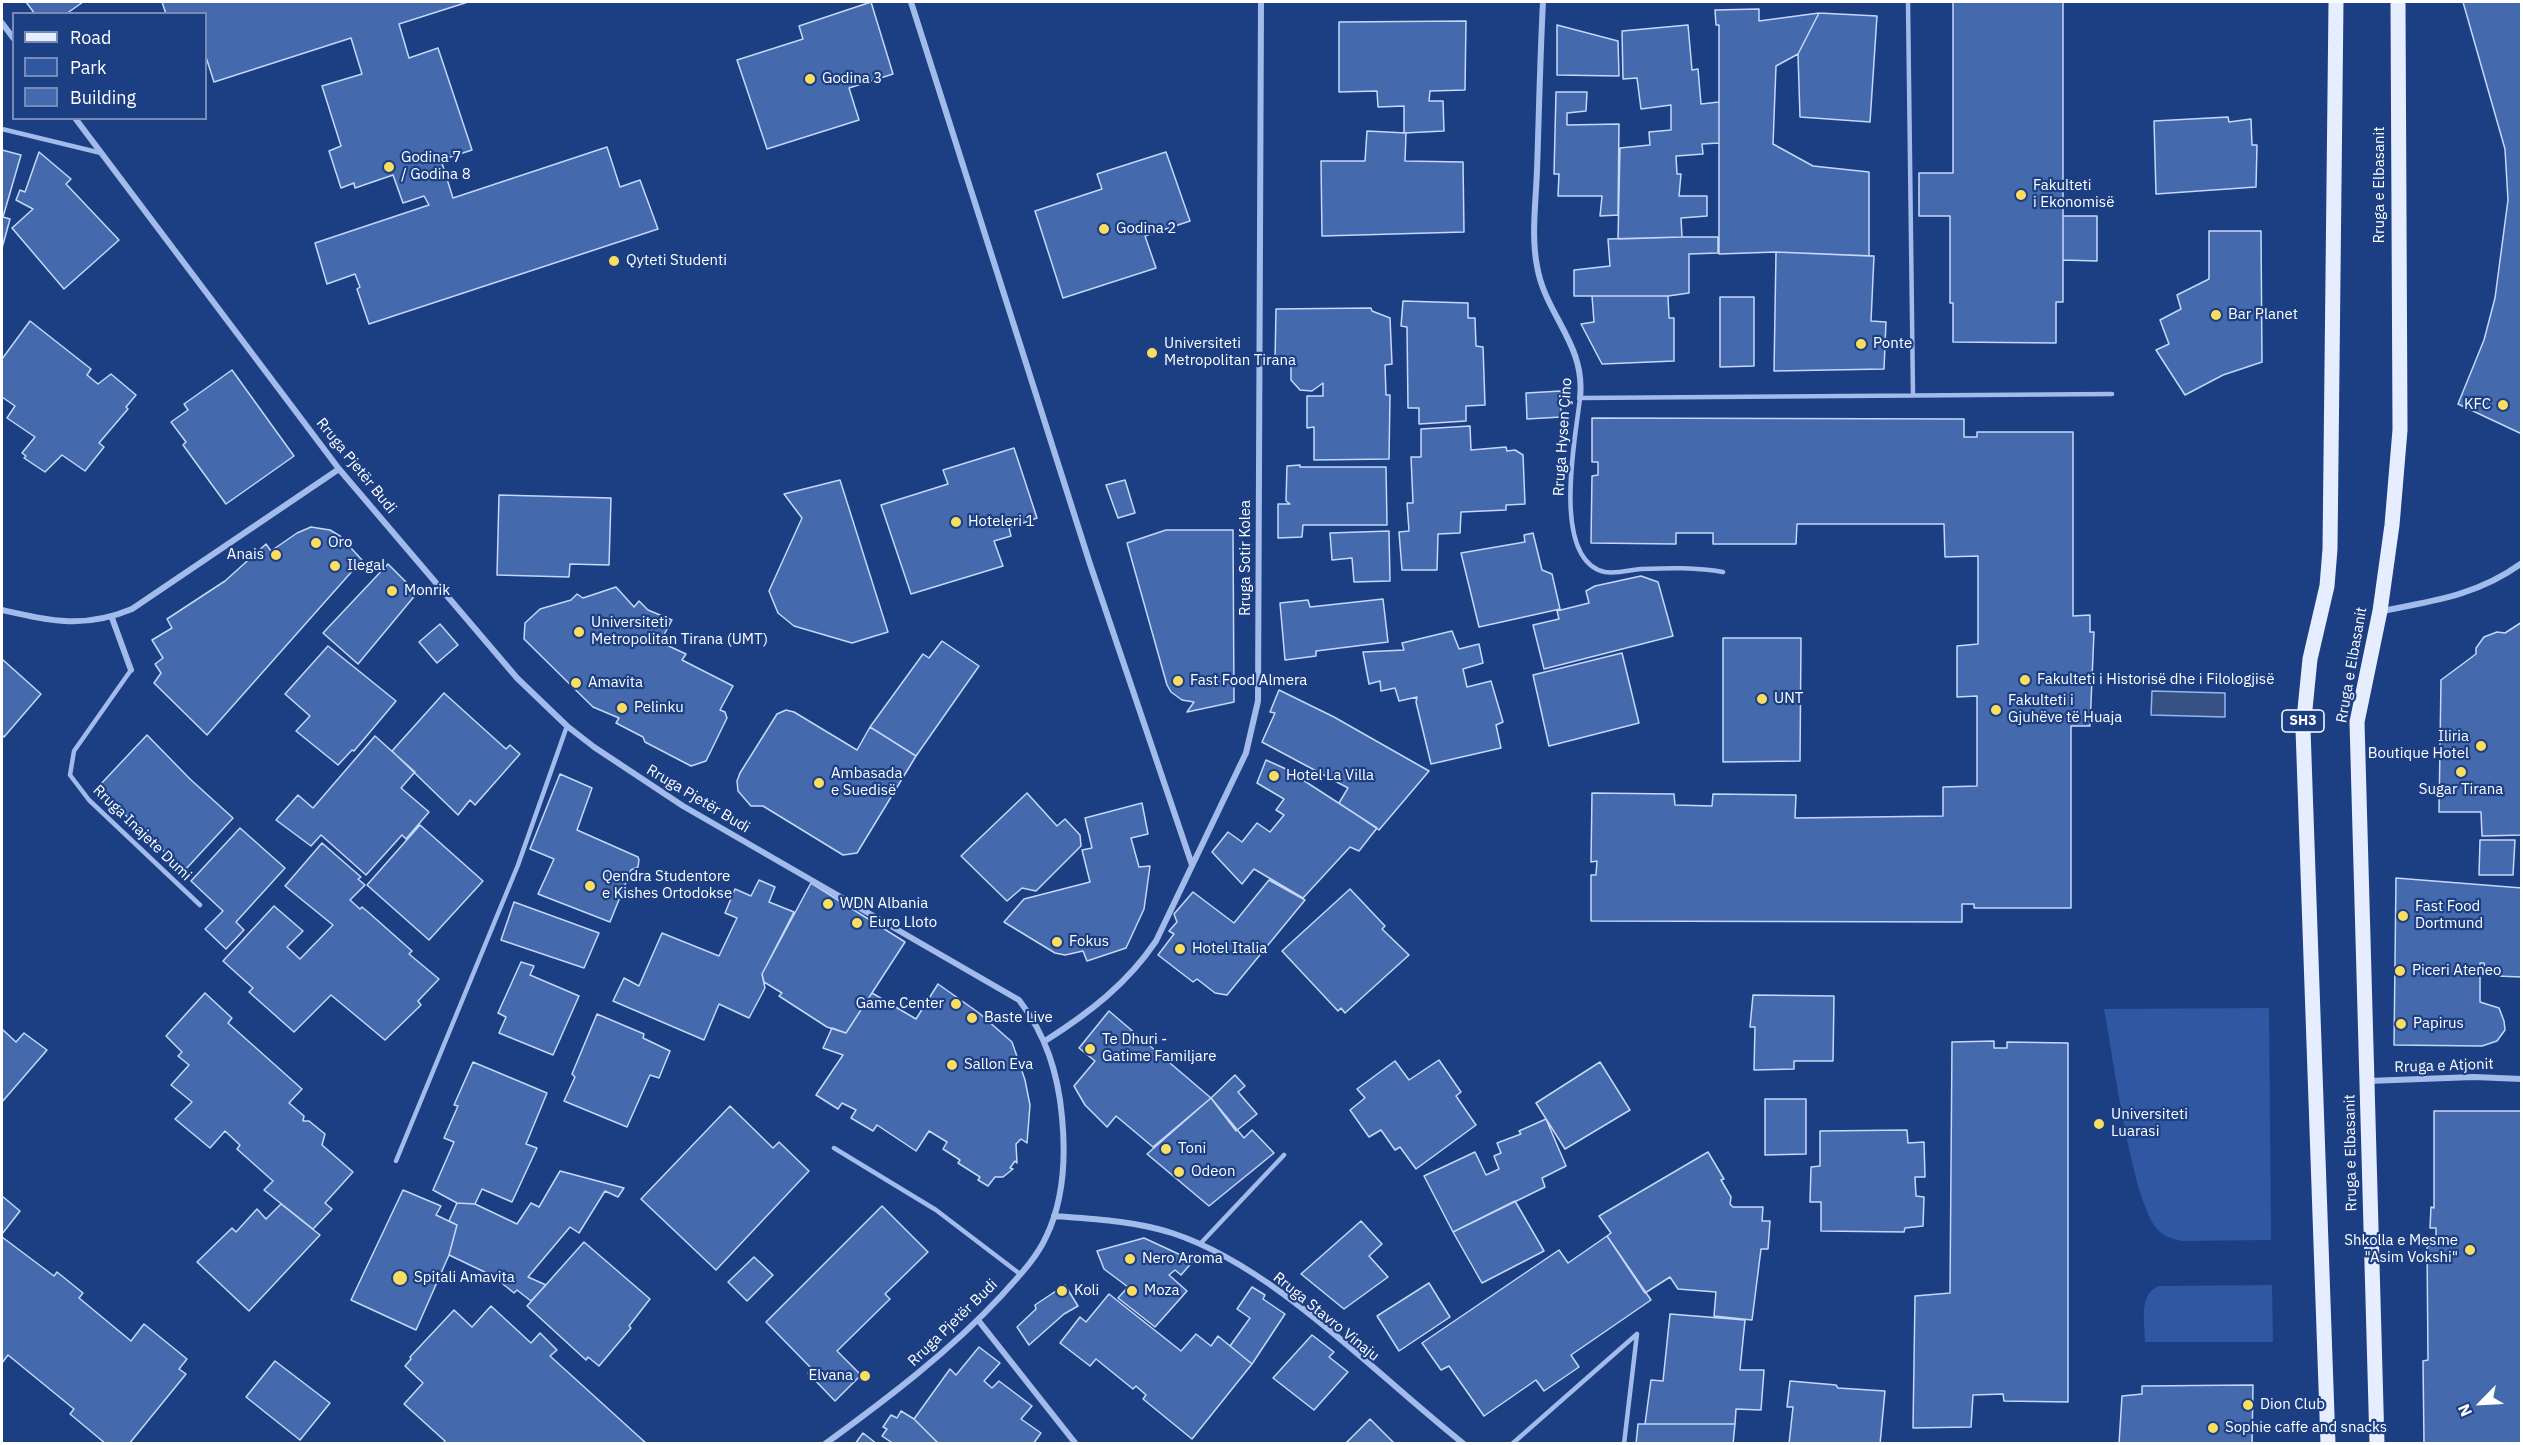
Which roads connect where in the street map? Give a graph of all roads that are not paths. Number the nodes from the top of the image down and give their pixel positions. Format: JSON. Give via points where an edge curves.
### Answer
{"nodes":[{"id":1,"x":911,"y":2,"type":"edge"},
{"id":2,"x":1261,"y":2,"type":"edge"},
{"id":3,"x":1543,"y":2,"type":"edge"},
{"id":4,"x":1908,"y":2,"type":"edge"},
{"id":5,"x":2336,"y":2,"type":"edge"},
{"id":6,"x":2398,"y":2,"type":"edge"},
{"id":7,"x":2,"y":23,"type":"edge"},
{"id":8,"x":12,"y":36,"type":"edge"},
{"id":9,"x":76,"y":120,"type":"edge"},
{"id":10,"x":2,"y":129,"type":"edge"},
{"id":11,"x":101,"y":153,"type":"junction"},
{"id":12,"x":2112,"y":394,"type":"dead end"},
{"id":13,"x":1913,"y":395,"type":"junction"},
{"id":14,"x":1580,"y":398,"type":"junction"},
{"id":15,"x":339,"y":468,"type":"junction"},
{"id":16,"x":2522,"y":562,"type":"edge"},
{"id":17,"x":1723,"y":572,"type":"dead end"},
{"id":18,"x":2,"y":610,"type":"edge"},
{"id":19,"x":2380,"y":611,"type":"junction"},
{"id":20,"x":112,"y":618,"type":"junction"},
{"id":21,"x":131,"y":670,"type":"joint"},
{"id":22,"x":567,"y":726,"type":"junction"},
{"id":23,"x":1192,"y":866,"type":"junction"},
{"id":24,"x":200,"y":905,"type":"dead end"},
{"id":25,"x":1045,"y":1041,"type":"junction"},
{"id":26,"x":2522,"y":1079,"type":"edge"},
{"id":27,"x":2367,"y":1080,"type":"junction"},
{"id":28,"x":834,"y":1148,"type":"dead end"},
{"id":29,"x":1284,"y":1155,"type":"dead end"},
{"id":30,"x":396,"y":1161,"type":"dead end"},
{"id":31,"x":1054,"y":1216,"type":"junction"},
{"id":32,"x":1200,"y":1244,"type":"junction"},
{"id":33,"x":1020,"y":1274,"type":"junction"},
{"id":34,"x":978,"y":1320,"type":"junction"},
{"id":35,"x":825,"y":1443,"type":"edge"},
{"id":36,"x":1076,"y":1443,"type":"edge"},
{"id":37,"x":1464,"y":1443,"type":"edge"},
{"id":38,"x":1512,"y":1443,"type":"edge"},
{"id":39,"x":1624,"y":1443,"type":"edge"},
{"id":40,"x":2328,"y":1443,"type":"edge"},
{"id":41,"x":2377,"y":1443,"type":"edge"}],
"edges":[{"from":1,"to":23,"type":"street","via":[[1090,564]]},
{"from":2,"to":23,"type":"street","name":"Rruga Sotir Kolea","via":[[1258,701],[1246,753]]},
{"from":3,"to":14,"type":"street","name":"Rruga Hysen Çino","via":[[1536,265],[1546,296],[1577,356]]},
{"from":4,"to":13,"type":"lane"},
{"from":5,"to":40,"type":"main road","number":"SH3","via":[[2330,549],[2302,729]]},
{"from":6,"to":19,"type":"main road","name":"Rruga e Elbasanit","via":[[2400,430]]},
{"from":7,"to":8,"type":"street"},
{"from":9,"to":11,"type":"street","name":"Rruga Pjetër Budi"},
{"from":10,"to":11,"type":"lane"},
{"from":11,"to":15,"type":"street","name":"Rruga Pjetër Budi"},
{"from":12,"to":13,"type":"lane"},
{"from":13,"to":14,"type":"lane"},
{"from":14,"to":17,"type":"lane","name":"Rruga Hysen Çino","via":[[1570,489],[1575,537],[1589,563],[1607,572]]},
{"from":15,"to":20,"type":"street","via":[[132,609]]},
{"from":15,"to":22,"type":"street","name":"Rruga Pjetër Budi","via":[[518,678]]},
{"from":16,"to":19,"type":"street","via":[[2487,586],[2470,592]]},
{"from":18,"to":20,"type":"street","via":[[76,623]]},
{"from":19,"to":27,"type":"main road","name":"Rruga e Elbasanit","via":[[2358,722]]},
{"from":20,"to":21,"type":"street","name":"Rruga Inajete Dumi"},
{"from":21,"to":24,"type":"lane","name":"Rruga Inajete Dumi","via":[[74,751],[70,775],[89,800]]},
{"from":22,"to":25,"type":"street","name":"Rruga Pjetër Budi","via":[[674,800],[1019,1000]]},
{"from":22,"to":30,"type":"lane","via":[[518,865]]},
{"from":23,"to":25,"type":"street","name":"Rruga Sotir Kolea","via":[[1143,961],[1108,997]]},
{"from":25,"to":31,"type":"street","name":"Rruga Pjetër Budi","via":[[1055,1073],[1065,1148],[1062,1186]]},
{"from":26,"to":27,"type":"street","name":"Rruga e Atjonit"},
{"from":27,"to":41,"type":"main road","name":"Rruga e Elbasanit"},
{"from":28,"to":33,"type":"lane","via":[[936,1210]]},
{"from":29,"to":32,"type":"lane"},
{"from":31,"to":32,"type":"street","name":"Rruga Stavro Vinaju","via":[[1146,1226]]},
{"from":31,"to":33,"type":"street","name":"Rruga Pjetër Budi","via":[[1046,1237]]},
{"from":32,"to":37,"type":"street","name":"Rruga Stavro Vinaju","via":[[1260,1279],[1310,1315]]},
{"from":33,"to":34,"type":"street","name":"Rruga Pjetër Budi"},
{"from":34,"to":35,"type":"street","name":"Rruga Pjetër Budi","via":[[902,1387]]},
{"from":34,"to":36,"type":"street"},
{"from":38,"to":39,"type":"lane","via":[[1637,1334]]}]}
